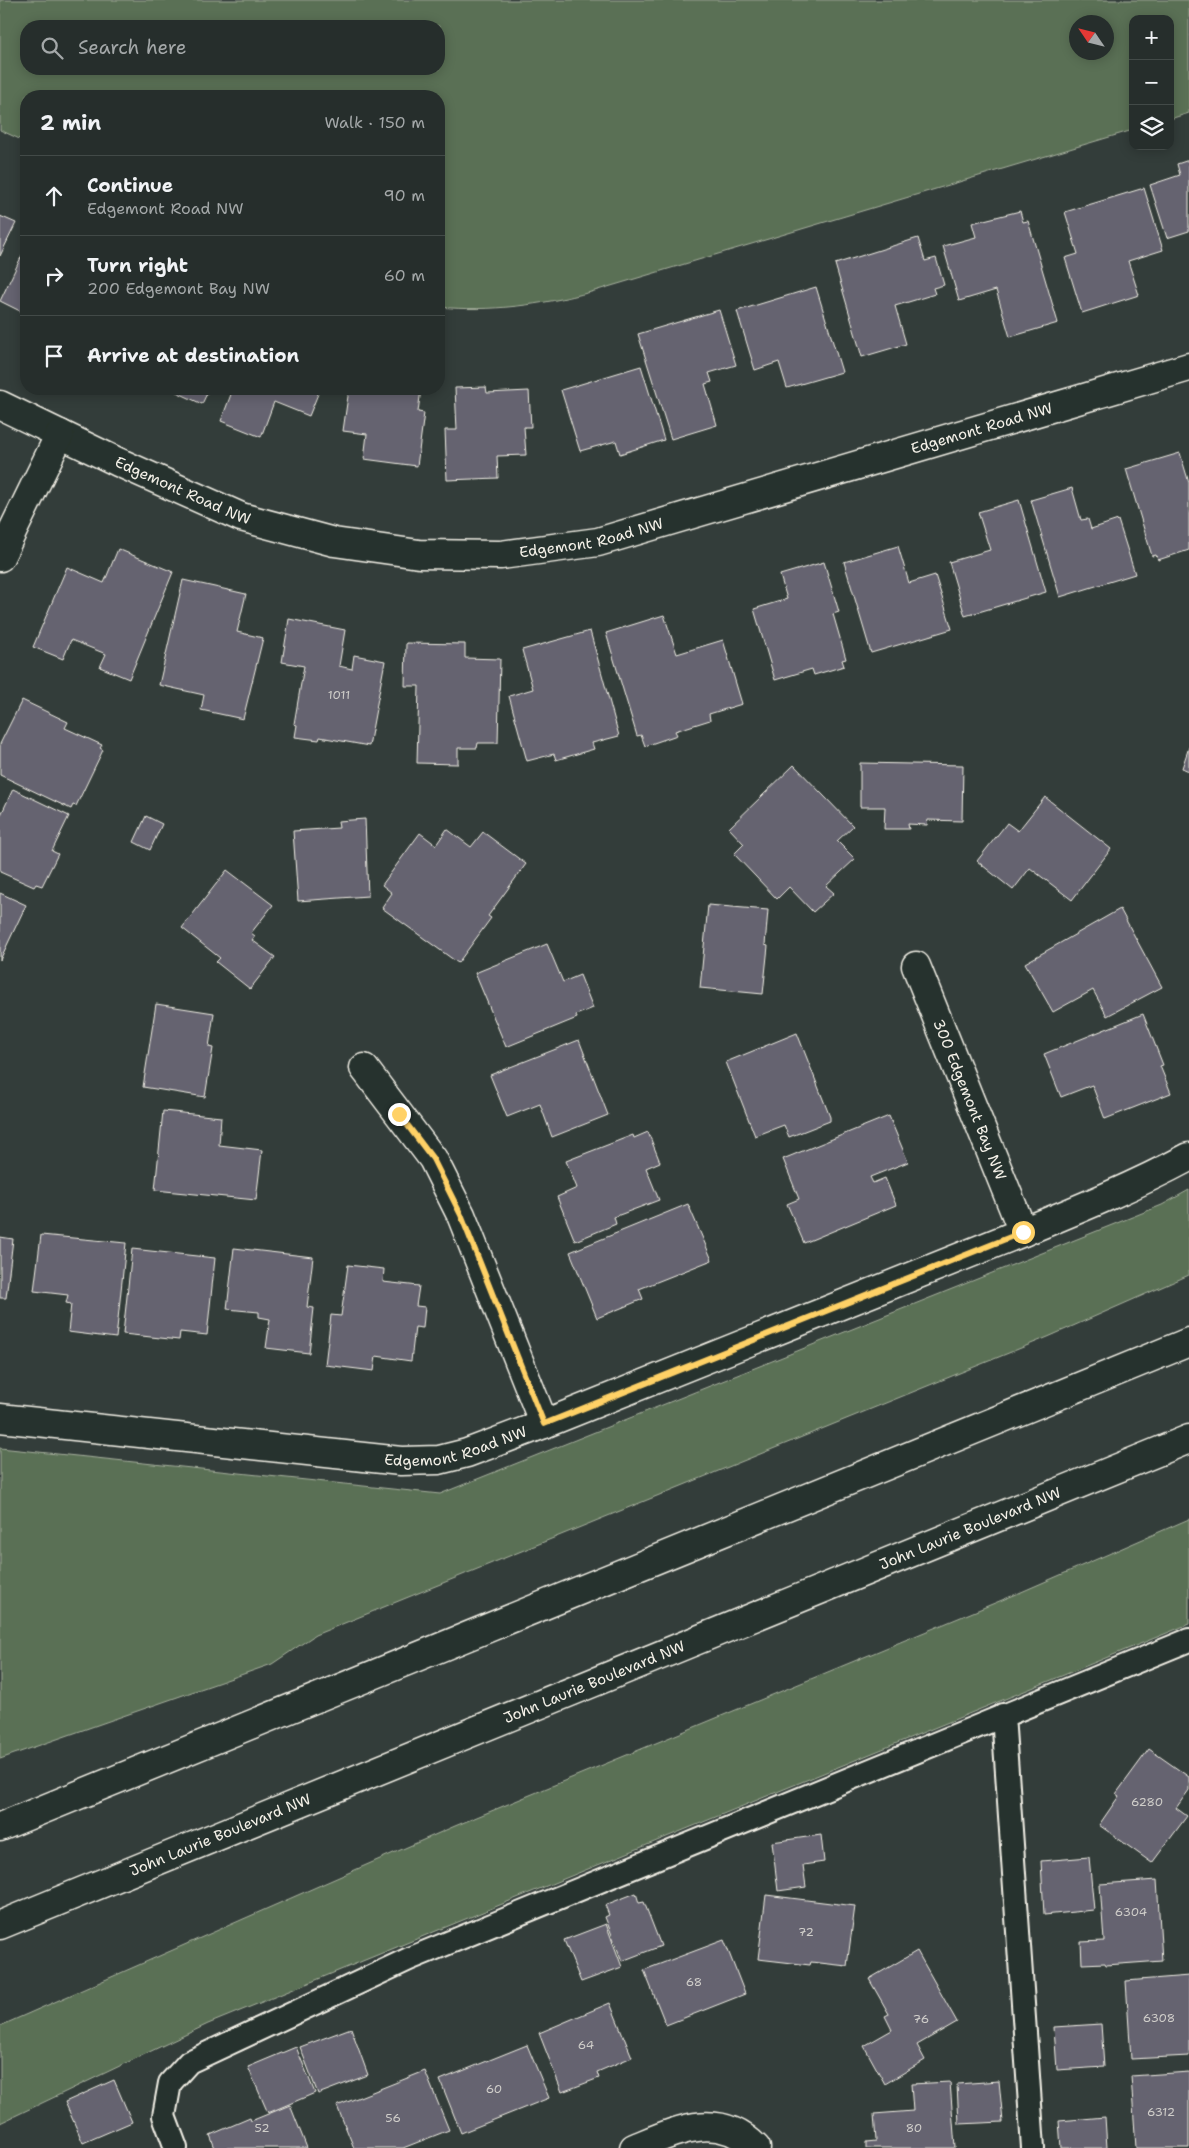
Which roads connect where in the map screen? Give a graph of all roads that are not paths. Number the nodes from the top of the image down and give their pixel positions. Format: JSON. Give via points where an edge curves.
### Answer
{"nodes":[{"id":1,"x":1189,"y":367,"type":"edge"},
{"id":2,"x":0,"y":405,"type":"edge"},
{"id":3,"x":60,"y":434,"type":"junction"},
{"id":4,"x":0,"y":557,"type":"edge"},
{"id":5,"x":916,"y":966,"type":"dead end"},
{"id":6,"x":364,"y":1068,"type":"dead end"},
{"id":7,"x":1189,"y":1157,"type":"edge"},
{"id":8,"x":1023,"y":1232,"type":"junction"},
{"id":9,"x":1189,"y":1342,"type":"edge"},
{"id":10,"x":0,"y":1418,"type":"edge"},
{"id":11,"x":544,"y":1424,"type":"junction"},
{"id":12,"x":1189,"y":1439,"type":"edge"},
{"id":13,"x":1189,"y":1640,"type":"edge"},
{"id":14,"x":1003,"y":1715,"type":"junction"},
{"id":15,"x":2,"y":1825,"type":"edge"},
{"id":16,"x":0,"y":1925,"type":"edge"},
{"id":17,"x":176,"y":2148,"type":"edge"},
{"id":18,"x":634,"y":2148,"type":"edge"},
{"id":19,"x":756,"y":2148,"type":"edge"},
{"id":20,"x":1033,"y":2148,"type":"edge"}],
"edges":[{"from":1,"to":3,"type":"street","name":"Edgemont Road NW","via":[[598,542],[501,556],[419,554],[334,542],[241,517]]},
{"from":2,"to":3,"type":"street","name":"Edgemont Road NW"},
{"from":3,"to":4,"type":"street"},
{"from":5,"to":8,"type":"street","name":"300 Edgemont Bay NW"},
{"from":6,"to":11,"type":"street","via":[[433,1159],[461,1215]]},
{"from":7,"to":8,"type":"street","name":"Edgemont Road NW","via":[[1095,1203]]},
{"from":8,"to":11,"type":"street","name":"Edgemont Road NW"},
{"from":9,"to":15,"type":"street"},
{"from":10,"to":11,"type":"street","name":"Edgemont Road NW","via":[[401,1461],[439,1460],[467,1453]]},
{"from":12,"to":16,"type":"street","name":"John Laurie Boulevard NW"},
{"from":13,"to":14,"type":"lane"},
{"from":14,"to":17,"type":"lane","via":[[410,1959],[190,2062],[170,2083],[164,2116]]},
{"from":14,"to":20,"type":"lane"},
{"from":18,"to":19,"type":"street","via":[[684,2128],[706,2126],[735,2132]]}]}
